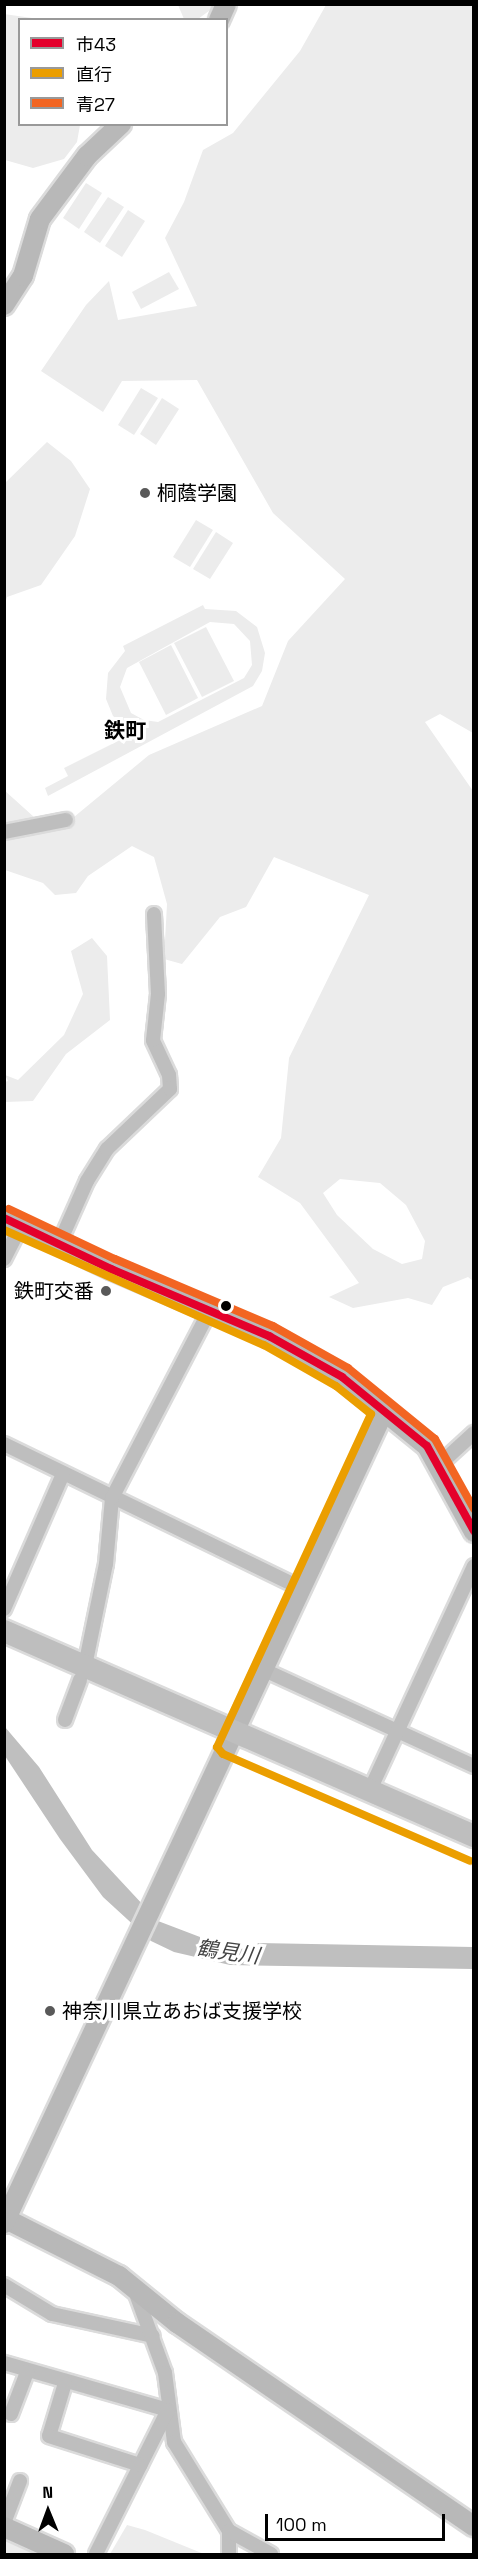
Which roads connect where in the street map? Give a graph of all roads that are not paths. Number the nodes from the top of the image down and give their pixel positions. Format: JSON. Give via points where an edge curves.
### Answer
{"nodes":[{"id":1,"x":226,"y":4,"type":"edge"},
{"id":2,"x":220,"y":18,"type":"edge"},
{"id":3,"x":119,"y":126,"type":"edge"},
{"id":4,"x":4,"y":305,"type":"edge"},
{"id":5,"x":66,"y":820,"type":"dead end"},
{"id":6,"x":4,"y":832,"type":"edge"},
{"id":7,"x":154,"y":914,"type":"dead end"},
{"id":8,"x":13,"y":1222,"type":"edge"},
{"id":9,"x":60,"y":1244,"type":"junction"},
{"id":10,"x":4,"y":1259,"type":"edge"},
{"id":11,"x":209,"y":1312,"type":"junction"},
{"id":12,"x":384,"y":1411,"type":"junction"},
{"id":13,"x":474,"y":1433,"type":"edge"},
{"id":14,"x":4,"y":1444,"type":"edge"},
{"id":15,"x":440,"y":1464,"type":"junction"},
{"id":16,"x":63,"y":1474,"type":"junction"},
{"id":17,"x":112,"y":1498,"type":"junction"},
{"id":18,"x":474,"y":1532,"type":"edge"},
{"id":19,"x":474,"y":1566,"type":"edge"},
{"id":20,"x":301,"y":1588,"type":"junction"},
{"id":21,"x":4,"y":1609,"type":"edge"},
{"id":22,"x":4,"y":1631,"type":"edge"},
{"id":23,"x":4,"y":1646,"type":"edge"},
{"id":24,"x":262,"y":1669,"type":"junction"},
{"id":25,"x":82,"y":1673,"type":"junction"},
{"id":26,"x":65,"y":1720,"type":"dead end"},
{"id":27,"x":397,"y":1731,"type":"junction"},
{"id":28,"x":230,"y":1737,"type":"junction"},
{"id":29,"x":474,"y":1766,"type":"edge"},
{"id":30,"x":369,"y":1790,"type":"junction"},
{"id":31,"x":474,"y":1836,"type":"edge"},
{"id":32,"x":474,"y":1851,"type":"edge"},
{"id":33,"x":5,"y":2220,"type":"edge"},
{"id":34,"x":4,"y":2285,"type":"edge"},
{"id":35,"x":135,"y":2291,"type":"junction"},
{"id":36,"x":153,"y":2336,"type":"junction"},
{"id":37,"x":4,"y":2363,"type":"edge"},
{"id":38,"x":27,"y":2372,"type":"junction"},
{"id":39,"x":65,"y":2383,"type":"junction"},
{"id":40,"x":168,"y":2410,"type":"junction"},
{"id":41,"x":11,"y":2414,"type":"dead end"},
{"id":42,"x":140,"y":2465,"type":"junction"},
{"id":43,"x":20,"y":2481,"type":"dead end"},
{"id":44,"x":4,"y":2525,"type":"edge"},
{"id":45,"x":474,"y":2526,"type":"edge"},
{"id":46,"x":229,"y":2531,"type":"junction"},
{"id":47,"x":64,"y":2554,"type":"edge"},
{"id":48,"x":96,"y":2554,"type":"edge"},
{"id":49,"x":230,"y":2554,"type":"edge"},
{"id":50,"x":271,"y":2554,"type":"edge"}],
"edges":[{"from":1,"to":2,"type":"street"},
{"from":3,"to":4,"type":"street","via":[[87,156],[40,219],[23,276]]},
{"from":5,"to":6,"type":"street"},
{"from":7,"to":9,"type":"street","via":[[159,994],[153,1040],[169,1075],[170,1089],[107,1149],[87,1181]]},
{"from":8,"to":9,"type":"street"},
{"from":8,"to":10,"type":"street"},
{"from":9,"to":11,"type":"street"},
{"from":11,"to":12,"type":"street","via":[[269,1336],[307,1357],[342,1377]]},
{"from":11,"to":17,"type":"street"},
{"from":12,"to":15,"type":"street","via":[[417,1436]]},
{"from":12,"to":20,"type":"street"},
{"from":13,"to":15,"type":"street"},
{"from":14,"to":16,"type":"street"},
{"from":15,"to":18,"type":"street"},
{"from":16,"to":17,"type":"street"},
{"from":16,"to":21,"type":"street"},
{"from":17,"to":20,"type":"street"},
{"from":17,"to":25,"type":"street","via":[[106,1564]]},
{"from":19,"to":27,"type":"street"},
{"from":20,"to":24,"type":"street"},
{"from":22,"to":25,"type":"main road"},
{"from":23,"to":25,"type":"main road"},
{"from":24,"to":27,"type":"street"},
{"from":24,"to":28,"type":"street"},
{"from":25,"to":26,"type":"street"},
{"from":25,"to":28,"type":"main road"},
{"from":27,"to":29,"type":"street"},
{"from":27,"to":30,"type":"street"},
{"from":28,"to":30,"type":"main road"},
{"from":28,"to":32,"type":"main road"},
{"from":28,"to":33,"type":"street"},
{"from":30,"to":31,"type":"main road"},
{"from":33,"to":35,"type":"street","via":[[119,2276]]},
{"from":34,"to":36,"type":"street","via":[[52,2314]]},
{"from":35,"to":36,"type":"street"},
{"from":35,"to":45,"type":"street"},
{"from":36,"to":40,"type":"street","via":[[165,2373]]},
{"from":37,"to":38,"type":"street"},
{"from":38,"to":39,"type":"street"},
{"from":38,"to":41,"type":"street"},
{"from":39,"to":40,"type":"street"},
{"from":39,"to":42,"type":"street","via":[[49,2436]]},
{"from":40,"to":42,"type":"street"},
{"from":40,"to":46,"type":"street","via":[[174,2442]]},
{"from":42,"to":48,"type":"street"},
{"from":43,"to":44,"type":"street"},
{"from":44,"to":47,"type":"street"},
{"from":46,"to":49,"type":"street"},
{"from":46,"to":50,"type":"street"}]}
